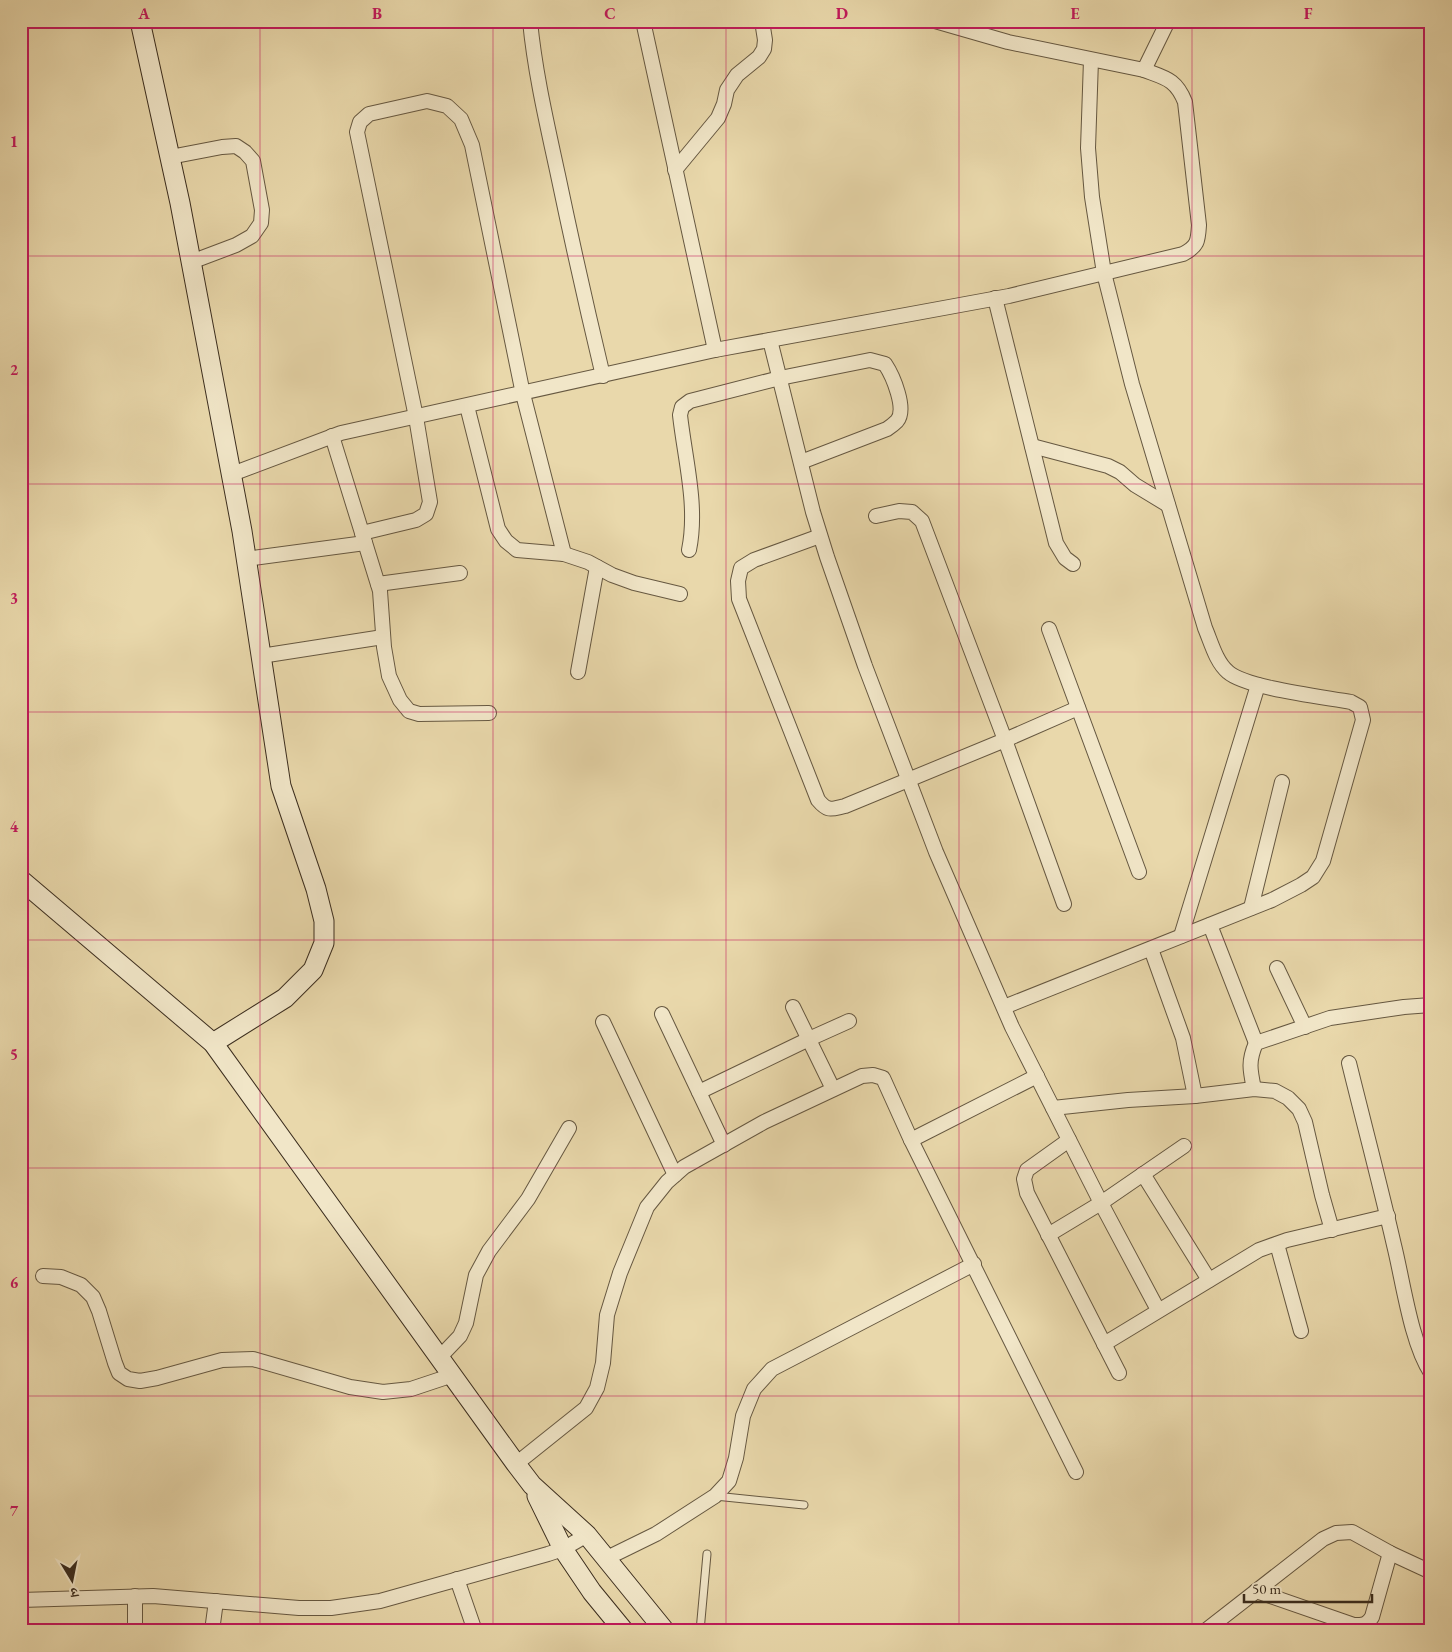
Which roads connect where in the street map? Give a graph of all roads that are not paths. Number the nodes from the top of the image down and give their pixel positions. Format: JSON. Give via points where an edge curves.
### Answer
{"nodes":[{"id":1,"x":140,"y":21,"type":"edge"},
{"id":2,"x":530,"y":21,"type":"edge"},
{"id":3,"x":643,"y":21,"type":"edge"},
{"id":4,"x":762,"y":21,"type":"edge"},
{"id":5,"x":935,"y":21,"type":"edge"},
{"id":6,"x":1168,"y":21,"type":"edge"},
{"id":7,"x":1091,"y":60,"type":"junction"},
{"id":8,"x":1144,"y":70,"type":"junction"},
{"id":9,"x":170,"y":157,"type":"junction"},
{"id":10,"x":675,"y":170,"type":"junction"},
{"id":11,"x":191,"y":262,"type":"junction"},
{"id":12,"x":1104,"y":273,"type":"junction"},
{"id":13,"x":994,"y":298,"type":"junction"},
{"id":14,"x":770,"y":340,"type":"junction"},
{"id":15,"x":716,"y":350,"type":"junction"},
{"id":16,"x":603,"y":376,"type":"junction"},
{"id":17,"x":780,"y":378,"type":"junction"},
{"id":18,"x":524,"y":394,"type":"junction"},
{"id":19,"x":467,"y":406,"type":"junction"},
{"id":20,"x":416,"y":417,"type":"junction"},
{"id":21,"x":332,"y":436,"type":"junction"},
{"id":22,"x":1032,"y":446,"type":"junction"},
{"id":23,"x":801,"y":462,"type":"junction"},
{"id":24,"x":232,"y":474,"type":"junction"},
{"id":25,"x":1168,"y":505,"type":"junction"},
{"id":26,"x":876,"y":516,"type":"dead end"},
{"id":27,"x":820,"y":536,"type":"junction"},
{"id":28,"x":364,"y":538,"type":"junction"},
{"id":29,"x":689,"y":550,"type":"dead end"},
{"id":30,"x":564,"y":554,"type":"junction"},
{"id":31,"x":246,"y":559,"type":"junction"},
{"id":32,"x":1073,"y":564,"type":"dead end"},
{"id":33,"x":598,"y":567,"type":"junction"},
{"id":34,"x":460,"y":573,"type":"dead end"},
{"id":35,"x":378,"y":584,"type":"junction"},
{"id":36,"x":680,"y":594,"type":"dead end"},
{"id":37,"x":1049,"y":629,"type":"dead end"},
{"id":38,"x":383,"y":637,"type":"junction"},
{"id":39,"x":261,"y":656,"type":"junction"},
{"id":40,"x":578,"y":672,"type":"dead end"},
{"id":41,"x":1258,"y":685,"type":"junction"},
{"id":42,"x":1078,"y":708,"type":"junction"},
{"id":43,"x":488,"y":713,"type":"dead end"},
{"id":44,"x":1006,"y":740,"type":"junction"},
{"id":45,"x":909,"y":779,"type":"junction"},
{"id":46,"x":1282,"y":782,"type":"dead end"},
{"id":47,"x":1139,"y":872,"type":"dead end"},
{"id":48,"x":21,"y":880,"type":"edge"},
{"id":49,"x":1064,"y":904,"type":"dead end"},
{"id":50,"x":1251,"y":908,"type":"junction"},
{"id":51,"x":1210,"y":925,"type":"junction"},
{"id":52,"x":1182,"y":936,"type":"junction"},
{"id":53,"x":1151,"y":949,"type":"junction"},
{"id":54,"x":1276,"y":968,"type":"dead end"},
{"id":55,"x":1431,"y":1005,"type":"edge"},
{"id":56,"x":1004,"y":1007,"type":"junction"},
{"id":57,"x":793,"y":1008,"type":"dead end"},
{"id":58,"x":662,"y":1014,"type":"dead end"},
{"id":59,"x":849,"y":1021,"type":"dead end"},
{"id":60,"x":604,"y":1022,"type":"dead end"},
{"id":61,"x":1305,"y":1027,"type":"junction"},
{"id":62,"x":809,"y":1039,"type":"junction"},
{"id":63,"x":213,"y":1042,"type":"junction"},
{"id":64,"x":1256,"y":1043,"type":"junction"},
{"id":65,"x":1349,"y":1063,"type":"dead end"},
{"id":66,"x":1037,"y":1076,"type":"junction"},
{"id":67,"x":833,"y":1089,"type":"junction"},
{"id":68,"x":1254,"y":1089,"type":"junction"},
{"id":69,"x":699,"y":1092,"type":"junction"},
{"id":70,"x":1195,"y":1096,"type":"junction"},
{"id":71,"x":1053,"y":1108,"type":"junction"},
{"id":72,"x":569,"y":1128,"type":"dead end"},
{"id":73,"x":911,"y":1140,"type":"junction"},
{"id":74,"x":1069,"y":1140,"type":"junction"},
{"id":75,"x":724,"y":1144,"type":"junction"},
{"id":76,"x":1184,"y":1146,"type":"dead end"},
{"id":77,"x":1143,"y":1174,"type":"junction"},
{"id":78,"x":675,"y":1175,"type":"junction"},
{"id":79,"x":1101,"y":1203,"type":"junction"},
{"id":80,"x":1388,"y":1216,"type":"junction"},
{"id":81,"x":1332,"y":1230,"type":"junction"},
{"id":82,"x":1048,"y":1235,"type":"junction"},
{"id":83,"x":1278,"y":1244,"type":"junction"},
{"id":84,"x":974,"y":1264,"type":"junction"},
{"id":85,"x":43,"y":1276,"type":"dead end"},
{"id":86,"x":1209,"y":1280,"type":"junction"},
{"id":87,"x":1158,"y":1310,"type":"junction"},
{"id":88,"x":1301,"y":1332,"type":"dead end"},
{"id":89,"x":1104,"y":1344,"type":"junction"},
{"id":90,"x":440,"y":1357,"type":"junction"},
{"id":91,"x":1119,"y":1373,"type":"dead end"},
{"id":92,"x":1431,"y":1373,"type":"edge"},
{"id":93,"x":453,"y":1375,"type":"junction"},
{"id":94,"x":516,"y":1464,"type":"junction"},
{"id":95,"x":1076,"y":1472,"type":"dead end"},
{"id":96,"x":532,"y":1485,"type":"junction"},
{"id":97,"x":715,"y":1496,"type":"junction"},
{"id":98,"x":804,"y":1505,"type":"dead end"},
{"id":99,"x":587,"y":1535,"type":"junction"},
{"id":100,"x":563,"y":1549,"type":"junction"},
{"id":101,"x":1390,"y":1553,"type":"junction"},
{"id":102,"x":707,"y":1554,"type":"dead end"},
{"id":103,"x":606,"y":1559,"type":"junction"},
{"id":104,"x":1431,"y":1572,"type":"edge"},
{"id":105,"x":457,"y":1579,"type":"junction"},
{"id":106,"x":1256,"y":1590,"type":"junction"},
{"id":107,"x":135,"y":1596,"type":"junction"},
{"id":108,"x":21,"y":1600,"type":"edge"},
{"id":109,"x":216,"y":1601,"type":"junction"},
{"id":110,"x":1353,"y":1628,"type":"edge"},
{"id":111,"x":135,"y":1631,"type":"edge"},
{"id":112,"x":212,"y":1631,"type":"edge"},
{"id":113,"x":475,"y":1631,"type":"edge"},
{"id":114,"x":624,"y":1631,"type":"edge"},
{"id":115,"x":665,"y":1631,"type":"edge"},
{"id":116,"x":700,"y":1631,"type":"edge"},
{"id":117,"x":1205,"y":1631,"type":"edge"}],
"edges":[{"from":1,"to":9,"type":"street"},
{"from":2,"to":16,"type":"street","via":[[540,91]]},
{"from":3,"to":10,"type":"street"},
{"from":4,"to":10,"type":"street","via":[[764,49],[737,75],[727,90],[718,118]]},
{"from":5,"to":7,"type":"street","via":[[1008,42]]},
{"from":6,"to":8,"type":"street"},
{"from":7,"to":8,"type":"street"},
{"from":7,"to":12,"type":"street","via":[[1088,148]]},
{"from":8,"to":12,"type":"street","via":[[1172,81],[1181,90],[1185,102],[1198,241],[1183,254]]},
{"from":9,"to":11,"type":"street"},
{"from":9,"to":11,"type":"street","via":[[236,146],[253,161],[262,210],[261,222],[252,236]]},
{"from":10,"to":15,"type":"street"},
{"from":11,"to":24,"type":"street"},
{"from":12,"to":13,"type":"street"},
{"from":12,"to":25,"type":"street","via":[[1132,384]]},
{"from":13,"to":14,"type":"street"},
{"from":13,"to":22,"type":"street"},
{"from":14,"to":15,"type":"street"},
{"from":14,"to":17,"type":"street"},
{"from":15,"to":16,"type":"street"},
{"from":16,"to":18,"type":"street"},
{"from":17,"to":23,"type":"street"},
{"from":17,"to":23,"type":"street","via":[[870,360],[885,364],[901,408],[898,420],[887,429]]},
{"from":17,"to":29,"type":"street","via":[[690,400],[682,406],[680,415],[693,508]]},
{"from":18,"to":19,"type":"street"},
{"from":18,"to":20,"type":"street","via":[[472,144],[461,119],[447,106],[427,101],[369,114],[360,122],[357,132]]},
{"from":18,"to":30,"type":"street"},
{"from":19,"to":20,"type":"street"},
{"from":19,"to":30,"type":"street","via":[[498,529],[517,550]]},
{"from":20,"to":21,"type":"street"},
{"from":20,"to":28,"type":"street","via":[[430,502],[426,514]]},
{"from":21,"to":24,"type":"street"},
{"from":21,"to":28,"type":"street"},
{"from":22,"to":25,"type":"street","via":[[1108,466]]},
{"from":22,"to":32,"type":"street","via":[[1056,543]]},
{"from":23,"to":27,"type":"street"},
{"from":24,"to":31,"type":"street"},
{"from":25,"to":41,"type":"street","via":[[1205,628],[1218,660],[1226,672]]},
{"from":26,"to":44,"type":"street","via":[[912,512],[922,521]]},
{"from":27,"to":45,"type":"street"},
{"from":27,"to":45,"type":"street","via":[[754,560],[741,568],[739,599],[818,800],[825,808],[845,806]]},
{"from":28,"to":31,"type":"street"},
{"from":28,"to":35,"type":"street"},
{"from":30,"to":33,"type":"street"},
{"from":31,"to":39,"type":"street"},
{"from":33,"to":36,"type":"street","via":[[634,583]]},
{"from":33,"to":40,"type":"street"},
{"from":34,"to":35,"type":"street"},
{"from":35,"to":38,"type":"street"},
{"from":37,"to":42,"type":"street"},
{"from":38,"to":39,"type":"street"},
{"from":38,"to":43,"type":"street","via":[[389,676],[409,711],[419,714]]},
{"from":39,"to":63,"type":"street","via":[[281,786],[316,889],[324,921],[324,943],[313,970],[285,998]]},
{"from":41,"to":50,"type":"street","via":[[1351,702],[1360,707],[1363,720],[1322,861],[1313,877],[1301,886]]},
{"from":41,"to":52,"type":"street"},
{"from":42,"to":44,"type":"street"},
{"from":42,"to":47,"type":"street"},
{"from":44,"to":45,"type":"street"},
{"from":44,"to":49,"type":"street"},
{"from":45,"to":56,"type":"street","via":[[936,852]]},
{"from":46,"to":50,"type":"street"},
{"from":48,"to":63,"type":"street"},
{"from":50,"to":51,"type":"street"},
{"from":51,"to":52,"type":"street"},
{"from":51,"to":64,"type":"street"},
{"from":52,"to":53,"type":"street"},
{"from":53,"to":56,"type":"street"},
{"from":53,"to":70,"type":"street","via":[[1183,1038]]},
{"from":54,"to":61,"type":"street"},
{"from":55,"to":61,"type":"street","via":[[1330,1018]]},
{"from":56,"to":66,"type":"street"},
{"from":57,"to":62,"type":"street"},
{"from":58,"to":69,"type":"street"},
{"from":59,"to":62,"type":"street"},
{"from":60,"to":78,"type":"street"},
{"from":61,"to":64,"type":"street"},
{"from":62,"to":67,"type":"street"},
{"from":62,"to":69,"type":"street"},
{"from":63,"to":90,"type":"street"},
{"from":64,"to":68,"type":"street","via":[[1250,1060]]},
{"from":65,"to":80,"type":"street"},
{"from":66,"to":71,"type":"street"},
{"from":66,"to":73,"type":"street"},
{"from":67,"to":73,"type":"street","via":[[862,1076],[882,1078]]},
{"from":67,"to":75,"type":"street"},
{"from":68,"to":70,"type":"street"},
{"from":68,"to":81,"type":"street","via":[[1275,1091],[1299,1109]]},
{"from":69,"to":75,"type":"street"},
{"from":70,"to":71,"type":"street"},
{"from":71,"to":74,"type":"street"},
{"from":72,"to":90,"type":"street","via":[[528,1199],[489,1251],[476,1275],[463,1330]]},
{"from":73,"to":84,"type":"street"},
{"from":74,"to":79,"type":"street"},
{"from":74,"to":82,"type":"street","via":[[1027,1170],[1024,1179],[1027,1193]]},
{"from":75,"to":78,"type":"street"},
{"from":76,"to":77,"type":"street"},
{"from":77,"to":79,"type":"street"},
{"from":77,"to":86,"type":"street"},
{"from":78,"to":94,"type":"street","via":[[648,1207],[620,1273],[607,1315],[603,1363],[597,1388],[586,1408]]},
{"from":79,"to":82,"type":"street"},
{"from":79,"to":87,"type":"street"},
{"from":80,"to":81,"type":"street"},
{"from":80,"to":92,"type":"street","via":[[1419,1348]]},
{"from":81,"to":83,"type":"street"},
{"from":82,"to":89,"type":"street"},
{"from":83,"to":86,"type":"street","via":[[1259,1250]]},
{"from":83,"to":88,"type":"street"},
{"from":84,"to":95,"type":"street"},
{"from":84,"to":97,"type":"street","via":[[772,1369],[754,1389],[742,1416],[729,1481]]},
{"from":85,"to":93,"type":"street","via":[[61,1277],[81,1285],[93,1296],[119,1373],[128,1379],[157,1378],[222,1360],[254,1360],[350,1387],[383,1392],[411,1389]]},
{"from":86,"to":87,"type":"street"},
{"from":87,"to":89,"type":"street"},
{"from":89,"to":91,"type":"street"},
{"from":90,"to":93,"type":"street"},
{"from":93,"to":94,"type":"street"},
{"from":94,"to":96,"type":"street"},
{"from":96,"to":99,"type":"street"},
{"from":96,"to":100,"type":"street"},
{"from":97,"to":98,"type":"lane"},
{"from":97,"to":103,"type":"street","via":[[656,1534]]},
{"from":99,"to":100,"type":"street"},
{"from":99,"to":103,"type":"street"},
{"from":100,"to":105,"type":"street"},
{"from":100,"to":114,"type":"street"},
{"from":101,"to":104,"type":"street"},
{"from":101,"to":106,"type":"street","via":[[1352,1532],[1336,1533],[1323,1539]]},
{"from":101,"to":110,"type":"street","via":[[1372,1617],[1368,1623]]},
{"from":102,"to":116,"type":"lane"},
{"from":103,"to":115,"type":"street"},
{"from":105,"to":109,"type":"street","via":[[380,1601],[331,1608]]},
{"from":105,"to":113,"type":"street"},
{"from":106,"to":110,"type":"street"},
{"from":106,"to":117,"type":"street"},
{"from":107,"to":108,"type":"street"},
{"from":107,"to":109,"type":"street"},
{"from":107,"to":111,"type":"street"},
{"from":109,"to":112,"type":"street"}]}
